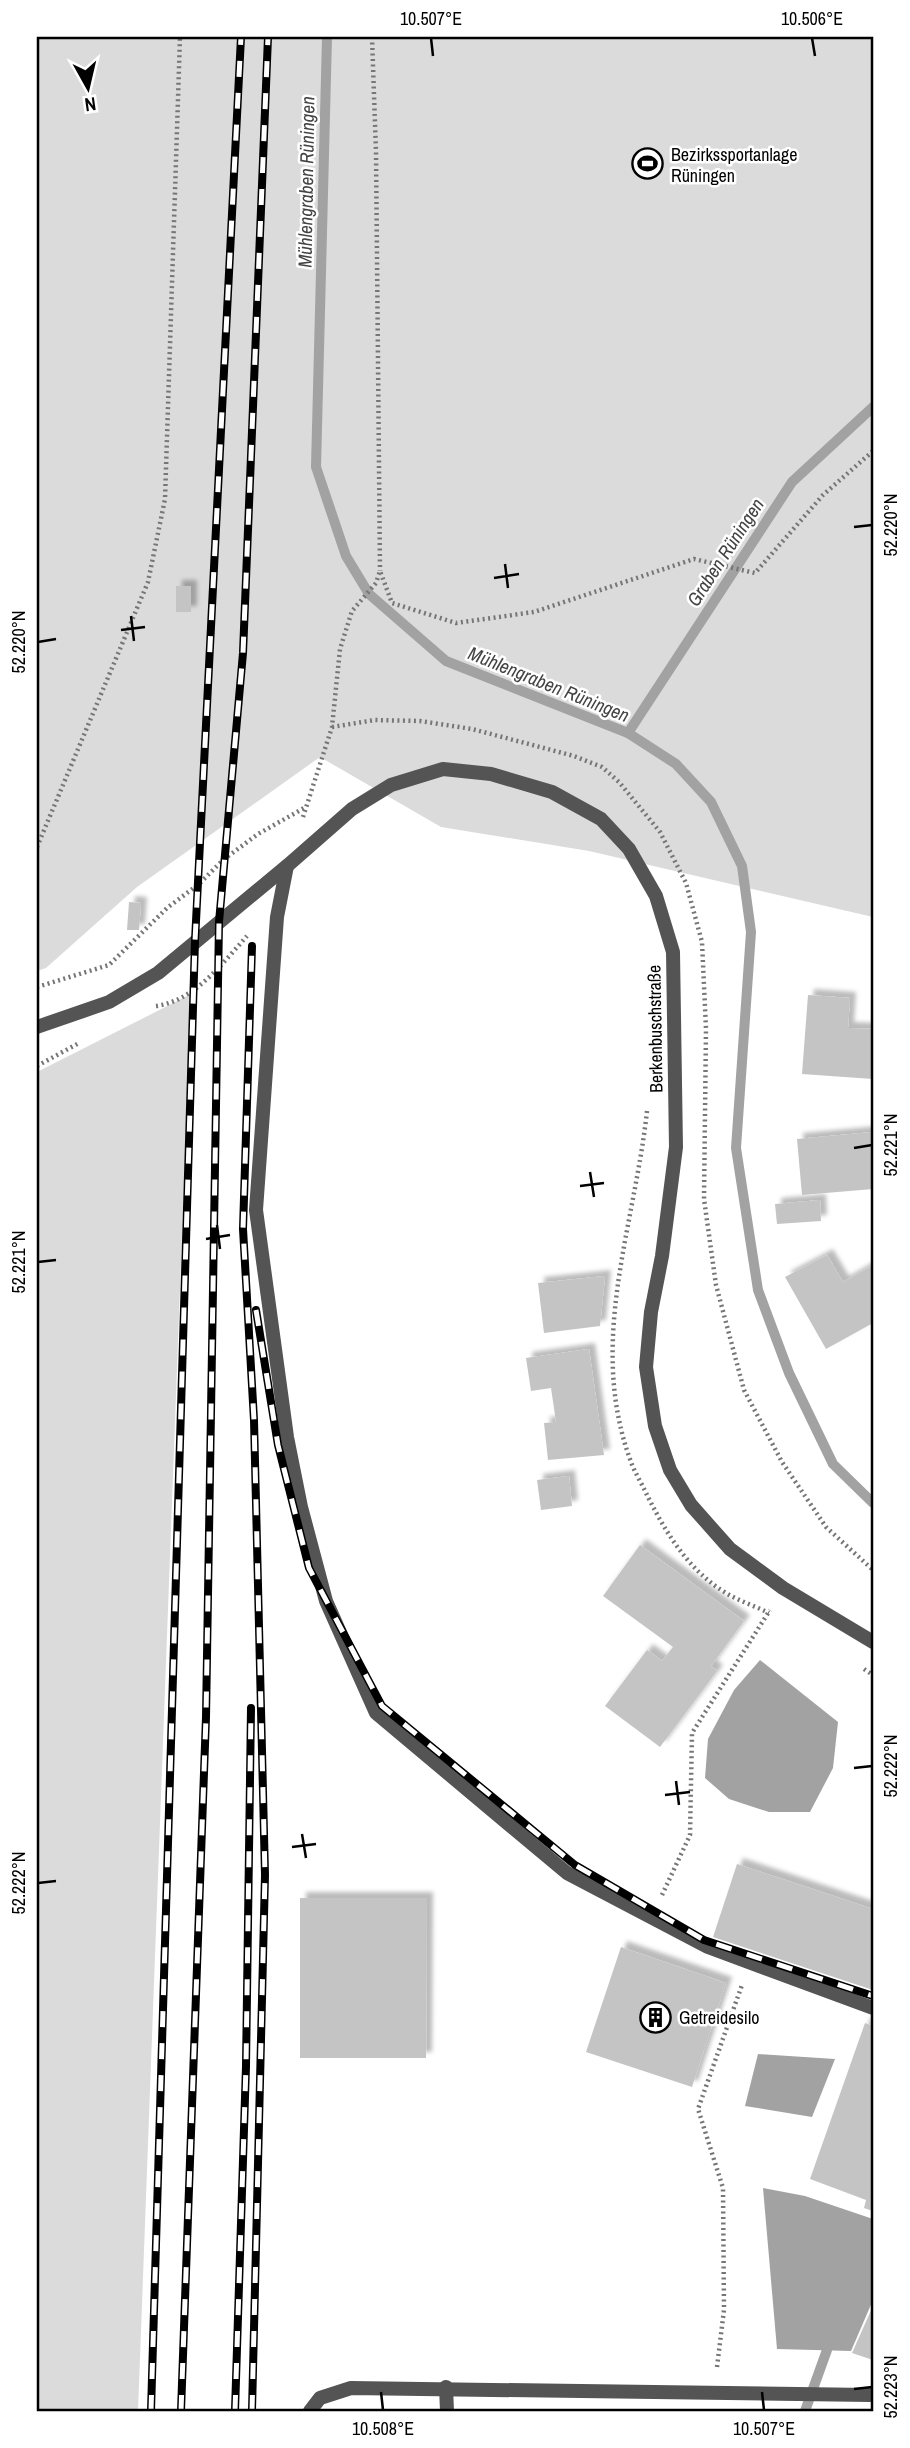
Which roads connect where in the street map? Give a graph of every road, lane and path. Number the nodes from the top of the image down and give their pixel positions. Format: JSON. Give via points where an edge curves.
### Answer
{"nodes":[{"id":1,"x":180,"y":37,"type":"edge"},
{"id":2,"x":372,"y":37,"type":"edge"},
{"id":3,"x":873,"y":451,"type":"edge"},
{"id":4,"x":380,"y":571,"type":"junction"},
{"id":5,"x":37,"y":847,"type":"edge"},
{"id":6,"x":287,"y":866,"type":"junction"},
{"id":7,"x":37,"y":987,"type":"edge"},
{"id":8,"x":37,"y":1027,"type":"edge"},
{"id":9,"x":647,"y":1108,"type":"dead end"},
{"id":10,"x":783,"y":1588,"type":"junction"},
{"id":11,"x":768,"y":1612,"type":"junction"},
{"id":12,"x":779,"y":1618,"type":"dead end"},
{"id":13,"x":873,"y":1642,"type":"edge"},
{"id":14,"x":854,"y":1662,"type":"dead end"},
{"id":15,"x":873,"y":1675,"type":"edge"},
{"id":16,"x":653,"y":1918,"type":"junction"},
{"id":17,"x":750,"y":1964,"type":"junction"},
{"id":18,"x":873,"y":2008,"type":"edge"},
{"id":19,"x":446,"y":2388,"type":"junction"},
{"id":20,"x":714,"y":2392,"type":"junction"},
{"id":21,"x":870,"y":2395,"type":"dead end"},
{"id":22,"x":310,"y":2411,"type":"edge"},
{"id":23,"x":447,"y":2411,"type":"edge"}],
"edges":[{"from":1,"to":5,"type":"path","via":[[164,499],[148,582]]},
{"from":2,"to":4,"type":"path"},
{"from":3,"to":4,"type":"path","via":[[822,495],[755,573],[694,559],[534,612],[456,623],[393,603]]},
{"from":4,"to":7,"type":"path","via":[[376,583],[352,611],[340,649],[332,727],[306,806],[223,860],[109,965]]},
{"from":6,"to":8,"type":"street","name":"Berkenbuschstraße","via":[[158,972],[109,1002]]},
{"from":6,"to":10,"type":"street","name":"Berkenbuschstraße","via":[[352,809],[391,785],[443,769],[491,774],[552,792],[601,819],[629,849],[656,896],[673,952],[676,1147],[646,1367],[655,1426],[670,1470],[691,1505],[730,1549]]},
{"from":6,"to":16,"type":"street","via":[[277,917],[256,1210],[287,1437],[326,1601],[376,1713],[567,1873]]},
{"from":9,"to":11,"type":"path","via":[[614,1297],[612,1359],[617,1413],[631,1463],[688,1563],[726,1593]]},
{"from":10,"to":11,"type":"path"},
{"from":10,"to":13,"type":"street","name":"Berkenbuschstraße"},
{"from":11,"to":12,"type":"path"},
{"from":11,"to":16,"type":"path","via":[[692,1733],[690,1835]]},
{"from":14,"to":15,"type":"path"},
{"from":16,"to":17,"type":"street"},
{"from":17,"to":18,"type":"street"},
{"from":17,"to":20,"type":"path","via":[[698,2109],[723,2188],[724,2310]]},
{"from":19,"to":20,"type":"street"},
{"from":19,"to":22,"type":"street","via":[[351,2388],[320,2398]]},
{"from":19,"to":23,"type":"street"},
{"from":20,"to":21,"type":"street"}]}
